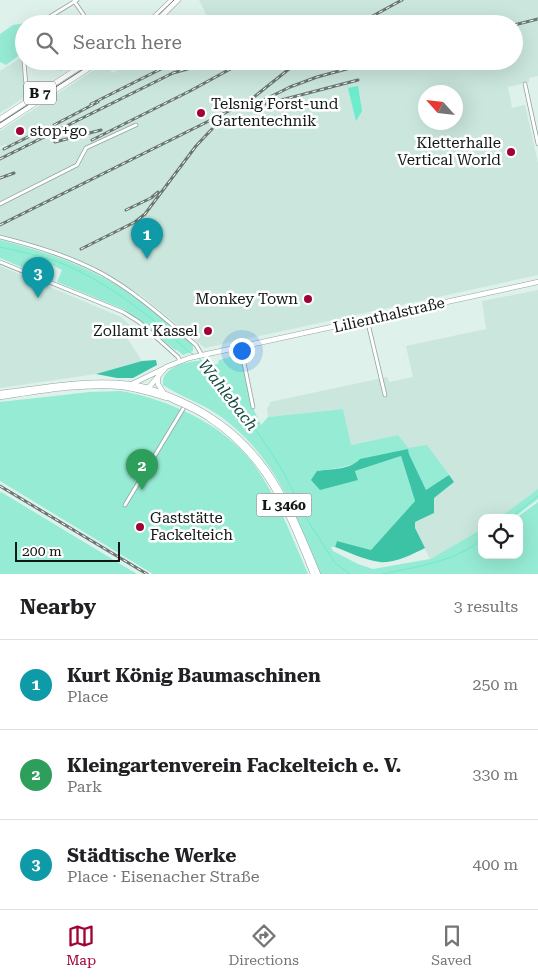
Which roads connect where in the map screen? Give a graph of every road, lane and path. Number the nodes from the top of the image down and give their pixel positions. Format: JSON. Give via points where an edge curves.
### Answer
{"nodes":[{"id":1,"x":172,"y":0,"type":"edge"},
{"id":2,"x":178,"y":0,"type":"edge"},
{"id":3,"x":76,"y":1,"type":"edge"},
{"id":4,"x":53,"y":15,"type":"edge"},
{"id":5,"x":85,"y":15,"type":"edge"},
{"id":6,"x":156,"y":15,"type":"edge"},
{"id":7,"x":163,"y":15,"type":"edge"},
{"id":8,"x":25,"y":70,"type":"edge"},
{"id":9,"x":75,"y":70,"type":"edge"},
{"id":10,"x":86,"y":70,"type":"edge"},
{"id":11,"x":525,"y":84,"type":"dead end"},
{"id":12,"x":32,"y":98,"type":"junction"},
{"id":13,"x":0,"y":119,"type":"edge"},
{"id":14,"x":136,"y":124,"type":"dead end"},
{"id":15,"x":0,"y":126,"type":"edge"},
{"id":16,"x":538,"y":144,"type":"edge"},
{"id":17,"x":0,"y":204,"type":"edge"},
{"id":18,"x":0,"y":237,"type":"edge"},
{"id":19,"x":0,"y":262,"type":"edge"},
{"id":20,"x":538,"y":282,"type":"edge"},
{"id":21,"x":367,"y":320,"type":"junction"},
{"id":22,"x":241,"y":348,"type":"junction"},
{"id":23,"x":199,"y":356,"type":"junction"},
{"id":24,"x":180,"y":361,"type":"junction"},
{"id":25,"x":166,"y":367,"type":"junction"},
{"id":26,"x":150,"y":375,"type":"junction"},
{"id":27,"x":158,"y":376,"type":"junction"},
{"id":28,"x":130,"y":384,"type":"junction"},
{"id":29,"x":147,"y":388,"type":"junction"},
{"id":30,"x":142,"y":390,"type":"junction"},
{"id":31,"x":0,"y":393,"type":"edge"},
{"id":32,"x":164,"y":393,"type":"junction"},
{"id":33,"x":385,"y":394,"type":"dead end"},
{"id":34,"x":0,"y":397,"type":"edge"},
{"id":35,"x":171,"y":399,"type":"junction"},
{"id":36,"x":253,"y":407,"type":"dead end"},
{"id":37,"x":183,"y":410,"type":"dead end"},
{"id":38,"x":125,"y":505,"type":"dead end"},
{"id":39,"x":313,"y":574,"type":"edge"},
{"id":40,"x":318,"y":574,"type":"edge"}],
"edges":[{"from":1,"to":6,"type":"main road"},
{"from":2,"to":7,"type":"main road"},
{"from":3,"to":4,"type":"street"},
{"from":3,"to":5,"type":"street"},
{"from":8,"to":12,"type":"street","via":[[26,86]]},
{"from":9,"to":12,"type":"main road","number":"B 7"},
{"from":10,"to":15,"type":"main road","number":"B 7"},
{"from":11,"to":16,"type":"street"},
{"from":12,"to":13,"type":"main road","number":"B 7"},
{"from":14,"to":17,"type":"street","via":[[86,148],[77,165]]},
{"from":18,"to":23,"type":"street","via":[[50,251],[102,274],[144,302],[196,345]]},
{"from":19,"to":24,"type":"street","via":[[123,312],[139,322]]},
{"from":20,"to":21,"type":"main road","name":"Lilienthalstraße"},
{"from":21,"to":22,"type":"main road","name":"Lilienthalstraße"},
{"from":21,"to":33,"type":"street"},
{"from":22,"to":23,"type":"main road","name":"Lilienthalstraße"},
{"from":22,"to":36,"type":"street"},
{"from":23,"to":24,"type":"main road","name":"Lilienthalstraße"},
{"from":24,"to":25,"type":"main road","name":"Lilienthalstraße"},
{"from":25,"to":26,"type":"main road"},
{"from":25,"to":27,"type":"main road","name":"Lilienthalstraße"},
{"from":26,"to":28,"type":"main road"},
{"from":26,"to":29,"type":"main road"},
{"from":27,"to":29,"type":"main road","name":"Lilienthalstraße"},
{"from":27,"to":32,"type":"main road","via":[[158,384]]},
{"from":28,"to":29,"type":"main road","number":"L 3460"},
{"from":28,"to":31,"type":"main road","number":"L 3460","via":[[86,383]]},
{"from":29,"to":30,"type":"main road"},
{"from":29,"to":32,"type":"main road","number":"L 3460"},
{"from":29,"to":35,"type":"main road"},
{"from":30,"to":34,"type":"main road","number":"L 3460","via":[[88,386]]},
{"from":30,"to":35,"type":"main road","number":"L 3460"},
{"from":32,"to":40,"type":"main road","number":"L 3460","via":[[220,423],[257,457],[294,517]]},
{"from":35,"to":39,"type":"main road","number":"L 3460","via":[[210,419],[250,454],[284,504]]},
{"from":37,"to":38,"type":"street"}]}
